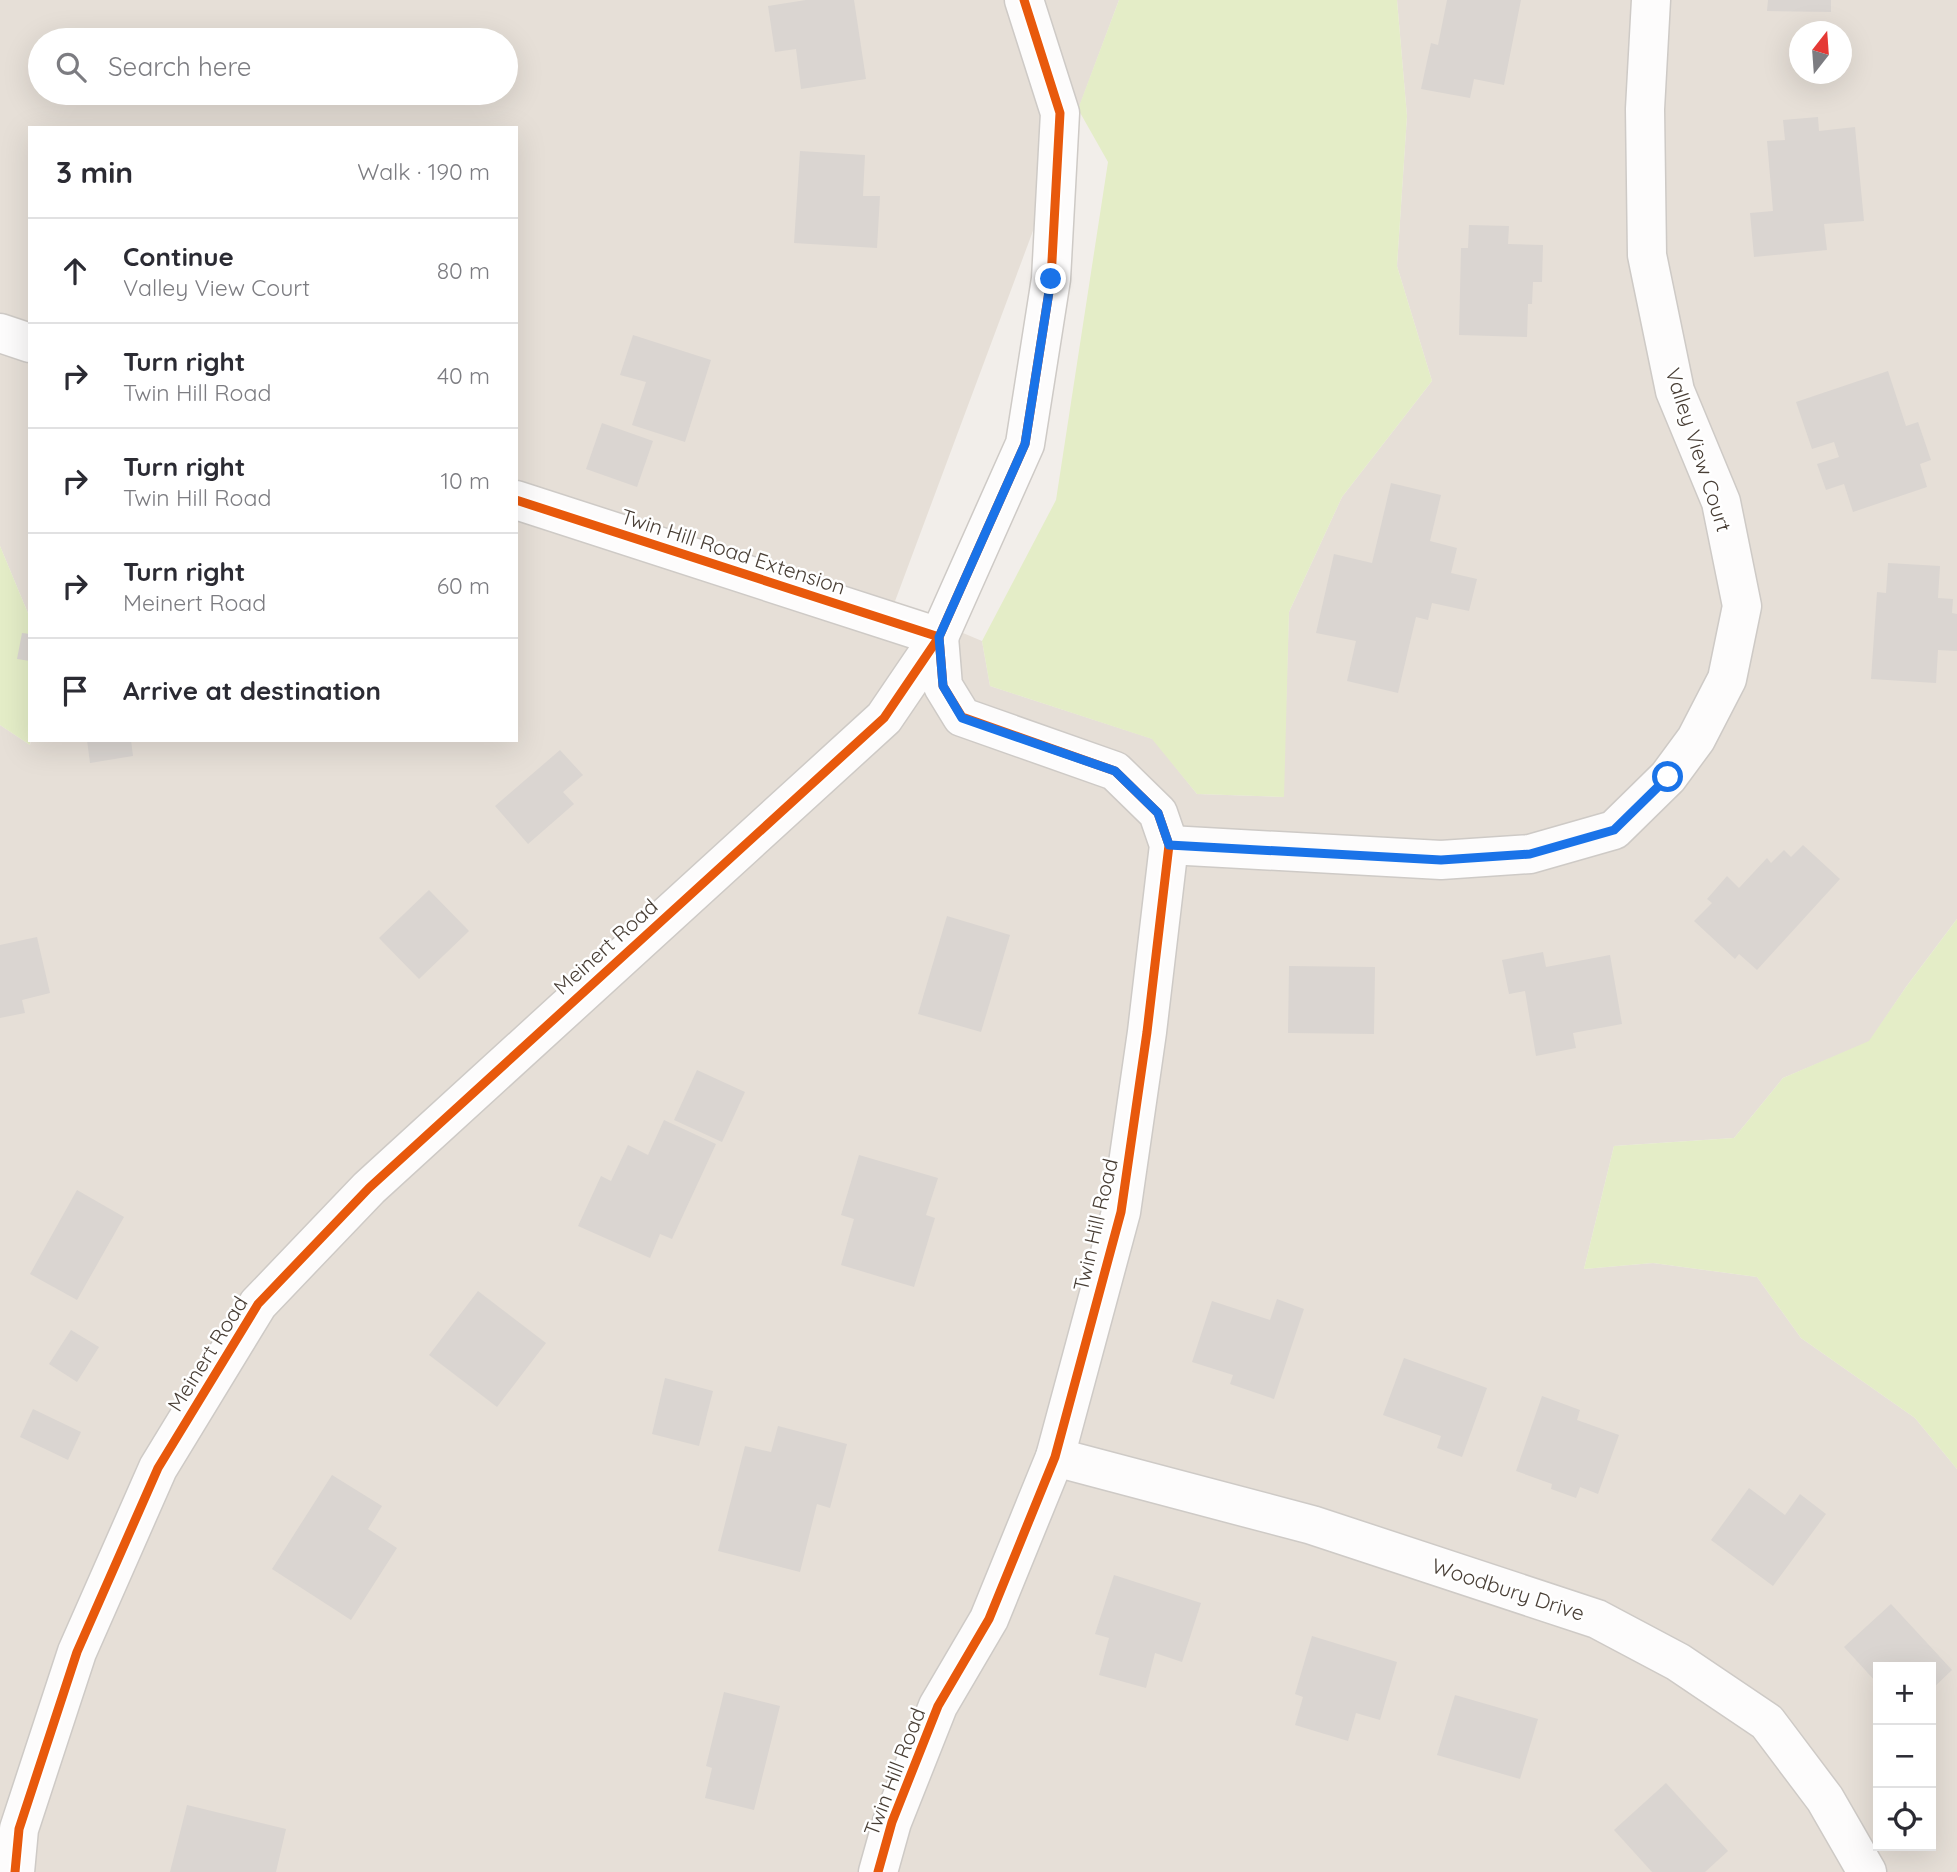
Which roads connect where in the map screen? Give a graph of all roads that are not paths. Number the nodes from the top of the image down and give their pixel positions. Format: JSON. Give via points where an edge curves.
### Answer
{"nodes":[{"id":1,"x":1024,"y":0,"type":"edge"},
{"id":2,"x":1651,"y":0,"type":"edge"},
{"id":3,"x":0,"y":334,"type":"edge"},
{"id":4,"x":28,"y":342,"type":"edge"},
{"id":5,"x":518,"y":501,"type":"edge"},
{"id":6,"x":939,"y":637,"type":"junction"},
{"id":7,"x":1169,"y":845,"type":"junction"},
{"id":8,"x":1055,"y":1457,"type":"junction"},
{"id":9,"x":15,"y":1872,"type":"edge"},
{"id":10,"x":878,"y":1872,"type":"edge"},
{"id":11,"x":1867,"y":1872,"type":"edge"}],
"edges":[{"from":1,"to":6,"type":"street","name":"Meinert Road","via":[[1060,113],[1051,279],[1025,444]]},
{"from":2,"to":7,"type":"street","name":"Valley View Court","via":[[1645,109],[1647,255],[1675,391],[1721,502],[1742,606],[1727,679],[1696,739],[1668,777],[1614,830],[1530,854],[1441,860]]},
{"from":3,"to":4,"type":"street"},
{"from":5,"to":6,"type":"street","name":"Twin Hill Road Extension"},
{"from":6,"to":7,"type":"street","name":"Twin Hill Road","via":[[943,686],[962,718],[1115,771],[1158,813]]},
{"from":6,"to":9,"type":"street","name":"Meinert Road","via":[[884,718],[369,1188],[258,1304],[158,1468],[77,1652],[19,1829]]},
{"from":7,"to":8,"type":"street","name":"Twin Hill Road","via":[[1121,1212]]},
{"from":8,"to":10,"type":"street","name":"Twin Hill Road","via":[[989,1619],[938,1706],[892,1822]]},
{"from":8,"to":11,"type":"street","name":"Woodbury Drive","via":[[1312,1525],[1597,1619],[1678,1662],[1767,1722],[1825,1799]]}]}
